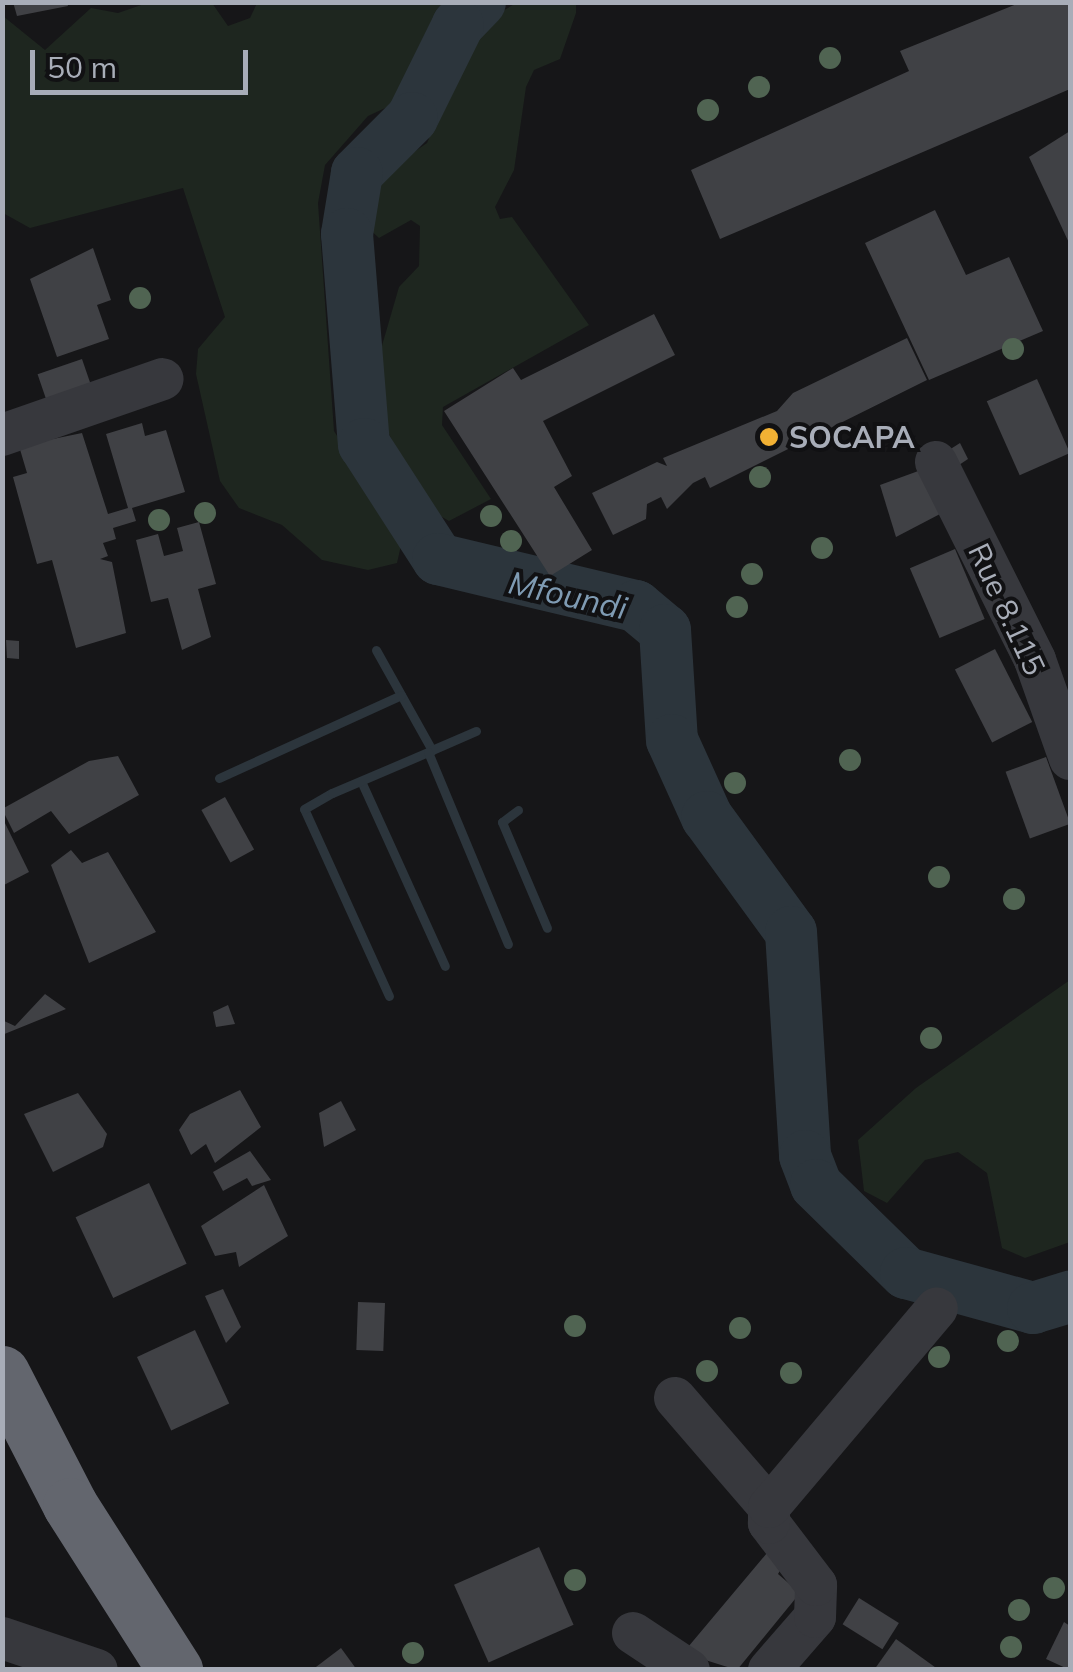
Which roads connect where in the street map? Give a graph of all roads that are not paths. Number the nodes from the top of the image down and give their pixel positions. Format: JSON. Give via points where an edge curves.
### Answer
{"nodes":[{"id":1,"x":162,"y":378,"type":"dead end"},
{"id":2,"x":2,"y":435,"type":"edge"},
{"id":3,"x":936,"y":462,"type":"dead end"},
{"id":4,"x":1070,"y":759,"type":"edge"},
{"id":5,"x":937,"y":1308,"type":"dead end"},
{"id":6,"x":2,"y":1373,"type":"edge"},
{"id":7,"x":675,"y":1398,"type":"dead end"},
{"id":8,"x":2,"y":1430,"type":"edge"},
{"id":9,"x":769,"y":1507,"type":"junction"},
{"id":10,"x":633,"y":1632,"type":"dead end"},
{"id":11,"x":2,"y":1638,"type":"edge"},
{"id":12,"x":97,"y":1670,"type":"edge"},
{"id":13,"x":142,"y":1670,"type":"edge"},
{"id":14,"x":174,"y":1670,"type":"edge"},
{"id":15,"x":689,"y":1670,"type":"edge"},
{"id":16,"x":768,"y":1670,"type":"edge"}],
"edges":[{"from":1,"to":2,"type":"street"},
{"from":3,"to":4,"type":"street","name":"Rue 8.115","via":[[1035,660]]},
{"from":5,"to":9,"type":"street"},
{"from":6,"to":14,"type":"highway","via":[[70,1505]]},
{"from":7,"to":9,"type":"street"},
{"from":8,"to":13,"type":"highway"},
{"from":9,"to":16,"type":"street","via":[[769,1523],[816,1585],[815,1616]]},
{"from":10,"to":15,"type":"street"},
{"from":11,"to":12,"type":"street"}]}
